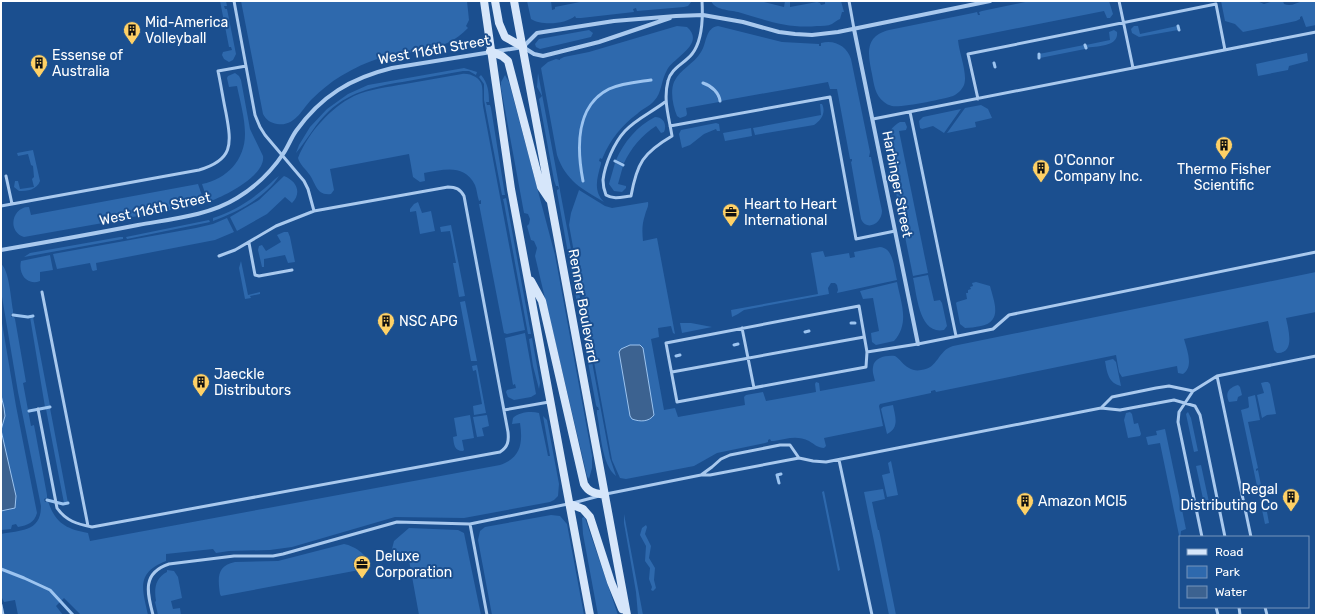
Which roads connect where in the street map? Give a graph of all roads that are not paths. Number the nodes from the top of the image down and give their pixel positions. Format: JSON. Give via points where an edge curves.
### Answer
{"nodes":[{"id":1,"x":234,"y":1,"type":"edge"},
{"id":2,"x":484,"y":1,"type":"edge"},
{"id":3,"x":495,"y":1,"type":"edge"},
{"id":4,"x":514,"y":1,"type":"edge"},
{"id":5,"x":702,"y":1,"type":"edge"},
{"id":6,"x":849,"y":1,"type":"edge"},
{"id":7,"x":990,"y":1,"type":"edge"},
{"id":8,"x":1119,"y":1,"type":"edge"},
{"id":9,"x":703,"y":15,"type":"junction"},
{"id":10,"x":676,"y":16,"type":"junction"},
{"id":11,"x":1123,"y":23,"type":"junction"},
{"id":12,"x":854,"y":29,"type":"junction"},
{"id":13,"x":1316,"y":32,"type":"edge"},
{"id":14,"x":523,"y":47,"type":"junction"},
{"id":15,"x":1225,"y":50,"type":"junction"},
{"id":16,"x":490,"y":51,"type":"junction"},
{"id":17,"x":246,"y":66,"type":"junction"},
{"id":18,"x":1133,"y":68,"type":"junction"},
{"id":19,"x":978,"y":99,"type":"junction"},
{"id":20,"x":665,"y":102,"type":"junction"},
{"id":21,"x":910,"y":112,"type":"junction"},
{"id":22,"x":873,"y":119,"type":"junction"},
{"id":23,"x":670,"y":126,"type":"junction"},
{"id":24,"x":282,"y":155,"type":"junction"},
{"id":25,"x":6,"y":176,"type":"dead end"},
{"id":26,"x":551,"y":201,"type":"junction"},
{"id":27,"x":12,"y":204,"type":"junction"},
{"id":28,"x":1,"y":206,"type":"edge"},
{"id":29,"x":314,"y":211,"type":"junction"},
{"id":30,"x":895,"y":231,"type":"junction"},
{"id":31,"x":249,"y":243,"type":"junction"},
{"id":32,"x":1,"y":250,"type":"edge"},
{"id":33,"x":1316,"y":252,"type":"edge"},
{"id":34,"x":219,"y":256,"type":"dead end"},
{"id":35,"x":292,"y":270,"type":"dead end"},
{"id":36,"x":527,"y":274,"type":"junction"},
{"id":37,"x":42,"y":292,"type":"dead end"},
{"id":38,"x":742,"y":328,"type":"junction"},
{"id":39,"x":956,"y":336,"type":"junction"},
{"id":40,"x":864,"y":337,"type":"junction"},
{"id":41,"x":918,"y":344,"type":"junction"},
{"id":42,"x":867,"y":352,"type":"junction"},
{"id":43,"x":1316,"y":356,"type":"edge"},
{"id":44,"x":748,"y":358,"type":"junction"},
{"id":45,"x":672,"y":372,"type":"junction"},
{"id":46,"x":1218,"y":376,"type":"junction"},
{"id":47,"x":754,"y":388,"type":"junction"},
{"id":48,"x":1193,"y":391,"type":"junction"},
{"id":49,"x":551,"y":401,"type":"junction"},
{"id":50,"x":1186,"y":403,"type":"junction"},
{"id":51,"x":1101,"y":408,"type":"junction"},
{"id":52,"x":38,"y":409,"type":"dead end"},
{"id":53,"x":504,"y":410,"type":"junction"},
{"id":54,"x":799,"y":458,"type":"junction"},
{"id":55,"x":839,"y":460,"type":"junction"},
{"id":56,"x":701,"y":475,"type":"junction"},
{"id":57,"x":605,"y":495,"type":"junction"},
{"id":58,"x":570,"y":504,"type":"junction"},
{"id":59,"x":470,"y":524,"type":"junction"},
{"id":60,"x":88,"y":526,"type":"junction"},
{"id":61,"x":1202,"y":536,"type":"edge"},
{"id":62,"x":1225,"y":536,"type":"edge"},
{"id":63,"x":1251,"y":536,"type":"edge"},
{"id":64,"x":1,"y":605,"type":"edge"},
{"id":65,"x":3,"y":615,"type":"edge"},
{"id":66,"x":153,"y":615,"type":"edge"},
{"id":67,"x":487,"y":615,"type":"edge"},
{"id":68,"x":590,"y":615,"type":"edge"},
{"id":69,"x":626,"y":615,"type":"edge"},
{"id":70,"x":872,"y":615,"type":"edge"}],
"edges":[{"from":1,"to":17,"type":"lane"},
{"from":2,"to":16,"type":"main road"},
{"from":3,"to":14,"type":"main road","via":[[499,23],[505,37]]},
{"from":4,"to":14,"type":"main road","name":"Renner Boulevard"},
{"from":5,"to":9,"type":"lane"},
{"from":6,"to":12,"type":"lane"},
{"from":7,"to":12,"type":"street"},
{"from":8,"to":11,"type":"lane"},
{"from":9,"to":10,"type":"street"},
{"from":9,"to":12,"type":"street","via":[[795,34],[825,34]]},
{"from":9,"to":20,"type":"lane","via":[[696,48],[671,73]]},
{"from":10,"to":14,"type":"street","via":[[614,21],[537,33]]},
{"from":10,"to":14,"type":"street","via":[[599,42],[543,56]]},
{"from":11,"to":15,"type":"lane","via":[[1216,4]]},
{"from":11,"to":18,"type":"lane"},
{"from":11,"to":19,"type":"lane","via":[[968,54]]},
{"from":12,"to":22,"type":"street","name":"Harbinger Street"},
{"from":13,"to":15,"type":"lane"},
{"from":14,"to":16,"type":"street","name":"West 116th Street"},
{"from":14,"to":26,"type":"main road","name":"Renner Boulevard"},
{"from":15,"to":18,"type":"lane"},
{"from":16,"to":24,"type":"street","name":"West 116th Street","via":[[392,68],[354,80],[336,90],[319,105],[296,131]]},
{"from":16,"to":26,"type":"main road","via":[[508,62],[541,187]]},
{"from":16,"to":36,"type":"main road"},
{"from":17,"to":24,"type":"lane","via":[[255,115],[260,127]]},
{"from":17,"to":27,"type":"lane","via":[[218,71],[230,138],[227,150],[218,162],[199,170]]},
{"from":18,"to":19,"type":"lane"},
{"from":19,"to":21,"type":"lane"},
{"from":20,"to":23,"type":"lane"},
{"from":20,"to":23,"type":"lane","via":[[624,132],[615,146],[603,181],[606,195],[610,198],[631,196],[642,160],[654,147],[672,136]]},
{"from":21,"to":22,"type":"lane"},
{"from":21,"to":39,"type":"lane"},
{"from":22,"to":30,"type":"street","name":"Harbinger Street"},
{"from":23,"to":30,"type":"lane","via":[[830,97],[856,239]]},
{"from":24,"to":29,"type":"lane","via":[[308,189]]},
{"from":24,"to":32,"type":"street","name":"West 116th Street","via":[[268,173],[248,191],[206,212]]},
{"from":25,"to":27,"type":"lane"},
{"from":26,"to":57,"type":"main road","name":"Renner Boulevard"},
{"from":27,"to":28,"type":"lane"},
{"from":29,"to":31,"type":"lane","via":[[276,226]]},
{"from":29,"to":53,"type":"lane","via":[[448,187],[454,187],[461,192],[464,196]]},
{"from":30,"to":41,"type":"street","name":"Harbinger Street"},
{"from":31,"to":34,"type":"lane"},
{"from":31,"to":35,"type":"lane","via":[[255,275]]},
{"from":33,"to":39,"type":"lane","via":[[1009,315],[993,329]]},
{"from":36,"to":49,"type":"main road"},
{"from":36,"to":57,"type":"main road","via":[[542,301],[584,484],[593,493]]},
{"from":37,"to":60,"type":"lane"},
{"from":38,"to":40,"type":"lane","via":[[859,306]]},
{"from":38,"to":44,"type":"lane"},
{"from":38,"to":45,"type":"lane","via":[[666,343]]},
{"from":39,"to":41,"type":"lane"},
{"from":40,"to":42,"type":"lane"},
{"from":40,"to":44,"type":"lane"},
{"from":41,"to":42,"type":"lane"},
{"from":42,"to":47,"type":"lane","via":[[866,367]]},
{"from":43,"to":46,"type":"lane"},
{"from":44,"to":45,"type":"lane"},
{"from":44,"to":47,"type":"lane"},
{"from":45,"to":47,"type":"lane","via":[[677,402]]},
{"from":46,"to":48,"type":"lane"},
{"from":46,"to":63,"type":"lane"},
{"from":48,"to":50,"type":"lane"},
{"from":48,"to":51,"type":"lane","via":[[1169,386],[1156,388],[1112,397]]},
{"from":49,"to":53,"type":"lane"},
{"from":49,"to":58,"type":"main road"},
{"from":50,"to":51,"type":"lane","via":[[1174,400],[1120,410]]},
{"from":50,"to":61,"type":"lane","via":[[1179,412],[1178,422]]},
{"from":50,"to":62,"type":"lane","via":[[1195,406],[1200,415]]},
{"from":51,"to":55,"type":"lane"},
{"from":52,"to":60,"type":"lane","via":[[57,508],[70,522]]},
{"from":53,"to":60,"type":"lane","via":[[509,441],[506,449],[500,452]]},
{"from":54,"to":55,"type":"lane","via":[[813,462]]},
{"from":54,"to":56,"type":"lane"},
{"from":54,"to":56,"type":"lane","via":[[790,446],[780,444],[730,455]]},
{"from":55,"to":70,"type":"lane"},
{"from":56,"to":57,"type":"lane"},
{"from":57,"to":58,"type":"lane"},
{"from":57,"to":69,"type":"main road","name":"Renner Boulevard"},
{"from":58,"to":59,"type":"lane"},
{"from":58,"to":68,"type":"main road"},
{"from":58,"to":69,"type":"main road","via":[[584,509],[590,517],[611,582]]},
{"from":59,"to":66,"type":"lane","via":[[397,522],[273,556],[234,556],[161,566],[148,583]]},
{"from":59,"to":67,"type":"lane"},
{"from":64,"to":65,"type":"lane"}]}
